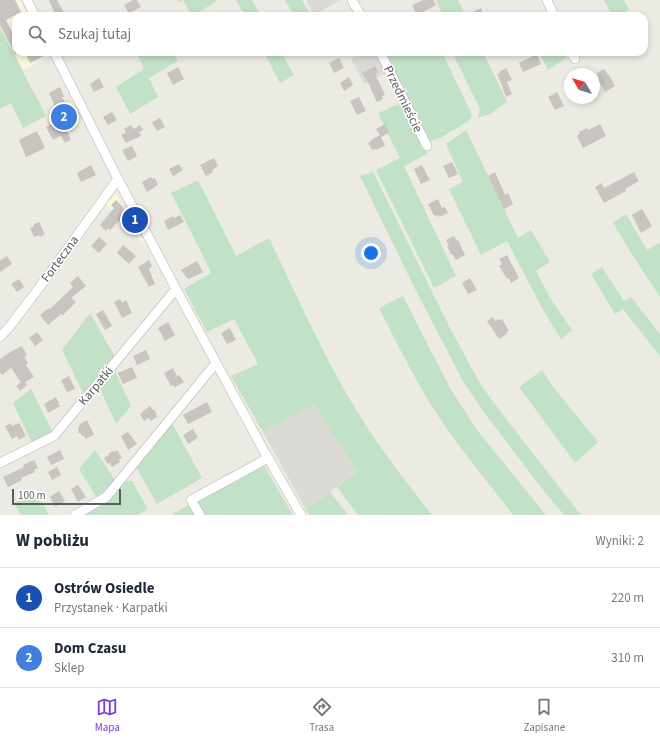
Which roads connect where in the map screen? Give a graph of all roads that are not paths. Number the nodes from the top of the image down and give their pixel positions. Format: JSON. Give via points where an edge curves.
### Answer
{"nodes":[{"id":1,"x":27,"y":0,"type":"edge"},
{"id":2,"x":352,"y":0,"type":"edge"},
{"id":3,"x":547,"y":0,"type":"edge"},
{"id":4,"x":33,"y":12,"type":"edge"},
{"id":5,"x":359,"y":12,"type":"edge"},
{"id":6,"x":552,"y":12,"type":"edge"},
{"id":7,"x":56,"y":56,"type":"edge"},
{"id":8,"x":382,"y":56,"type":"edge"},
{"id":9,"x":427,"y":146,"type":"dead end"},
{"id":10,"x":118,"y":179,"type":"junction"},
{"id":11,"x":176,"y":289,"type":"junction"},
{"id":12,"x":0,"y":337,"type":"edge"},
{"id":13,"x":216,"y":363,"type":"junction"},
{"id":14,"x":268,"y":458,"type":"junction"},
{"id":15,"x":0,"y":463,"type":"edge"},
{"id":16,"x":75,"y":515,"type":"edge"},
{"id":17,"x":200,"y":515,"type":"edge"},
{"id":18,"x":301,"y":515,"type":"edge"}],
"edges":[{"from":1,"to":4,"type":"street"},
{"from":2,"to":5,"type":"street"},
{"from":3,"to":6,"type":"street"},
{"from":7,"to":10,"type":"street"},
{"from":8,"to":9,"type":"street","name":"Przedmieście"},
{"from":10,"to":11,"type":"street"},
{"from":10,"to":12,"type":"street","name":"Forteczna","via":[[40,288]]},
{"from":11,"to":13,"type":"street"},
{"from":11,"to":15,"type":"street","name":"Karpatki","via":[[54,436]]},
{"from":13,"to":14,"type":"street"},
{"from":13,"to":16,"type":"street","via":[[106,497]]},
{"from":14,"to":17,"type":"street","via":[[189,496]]},
{"from":14,"to":18,"type":"street"}]}
